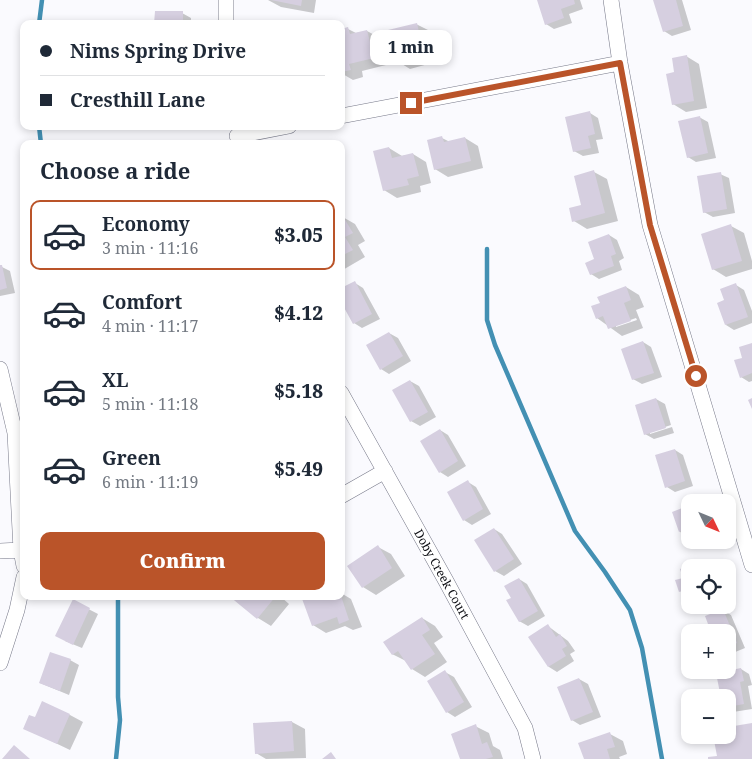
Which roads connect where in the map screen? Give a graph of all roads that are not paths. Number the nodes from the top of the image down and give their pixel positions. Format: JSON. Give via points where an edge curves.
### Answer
{"nodes":[{"id":1,"x":226,"y":0,"type":"edge"},
{"id":2,"x":611,"y":0,"type":"edge"},
{"id":3,"x":226,"y":20,"type":"edge"},
{"id":4,"x":620,"y":63,"type":"junction"},
{"id":5,"x":345,"y":115,"type":"edge"},
{"id":6,"x":266,"y":130,"type":"edge"},
{"id":7,"x":237,"y":135,"type":"edge"},
{"id":8,"x":0,"y":369,"type":"edge"},
{"id":9,"x":345,"y":400,"type":"edge"},
{"id":10,"x":385,"y":471,"type":"junction"},
{"id":11,"x":345,"y":494,"type":"edge"},
{"id":12,"x":20,"y":530,"type":"edge"},
{"id":13,"x":20,"y":550,"type":"edge"},
{"id":14,"x":0,"y":551,"type":"edge"},
{"id":15,"x":752,"y":566,"type":"edge"},
{"id":16,"x":20,"y":596,"type":"edge"},
{"id":17,"x":0,"y":663,"type":"edge"},
{"id":18,"x":533,"y":759,"type":"edge"}],
"edges":[{"from":1,"to":3,"type":"street"},
{"from":2,"to":4,"type":"street"},
{"from":4,"to":5,"type":"street"},
{"from":4,"to":15,"type":"street","via":[[650,225]]},
{"from":6,"to":7,"type":"street"},
{"from":8,"to":12,"type":"street","via":[[15,433]]},
{"from":9,"to":10,"type":"street","name":"Doby Creek Court"},
{"from":10,"to":11,"type":"street"},
{"from":10,"to":18,"type":"street","name":"Doby Creek Court","via":[[526,728]]},
{"from":13,"to":14,"type":"street"},
{"from":16,"to":17,"type":"street"}]}
